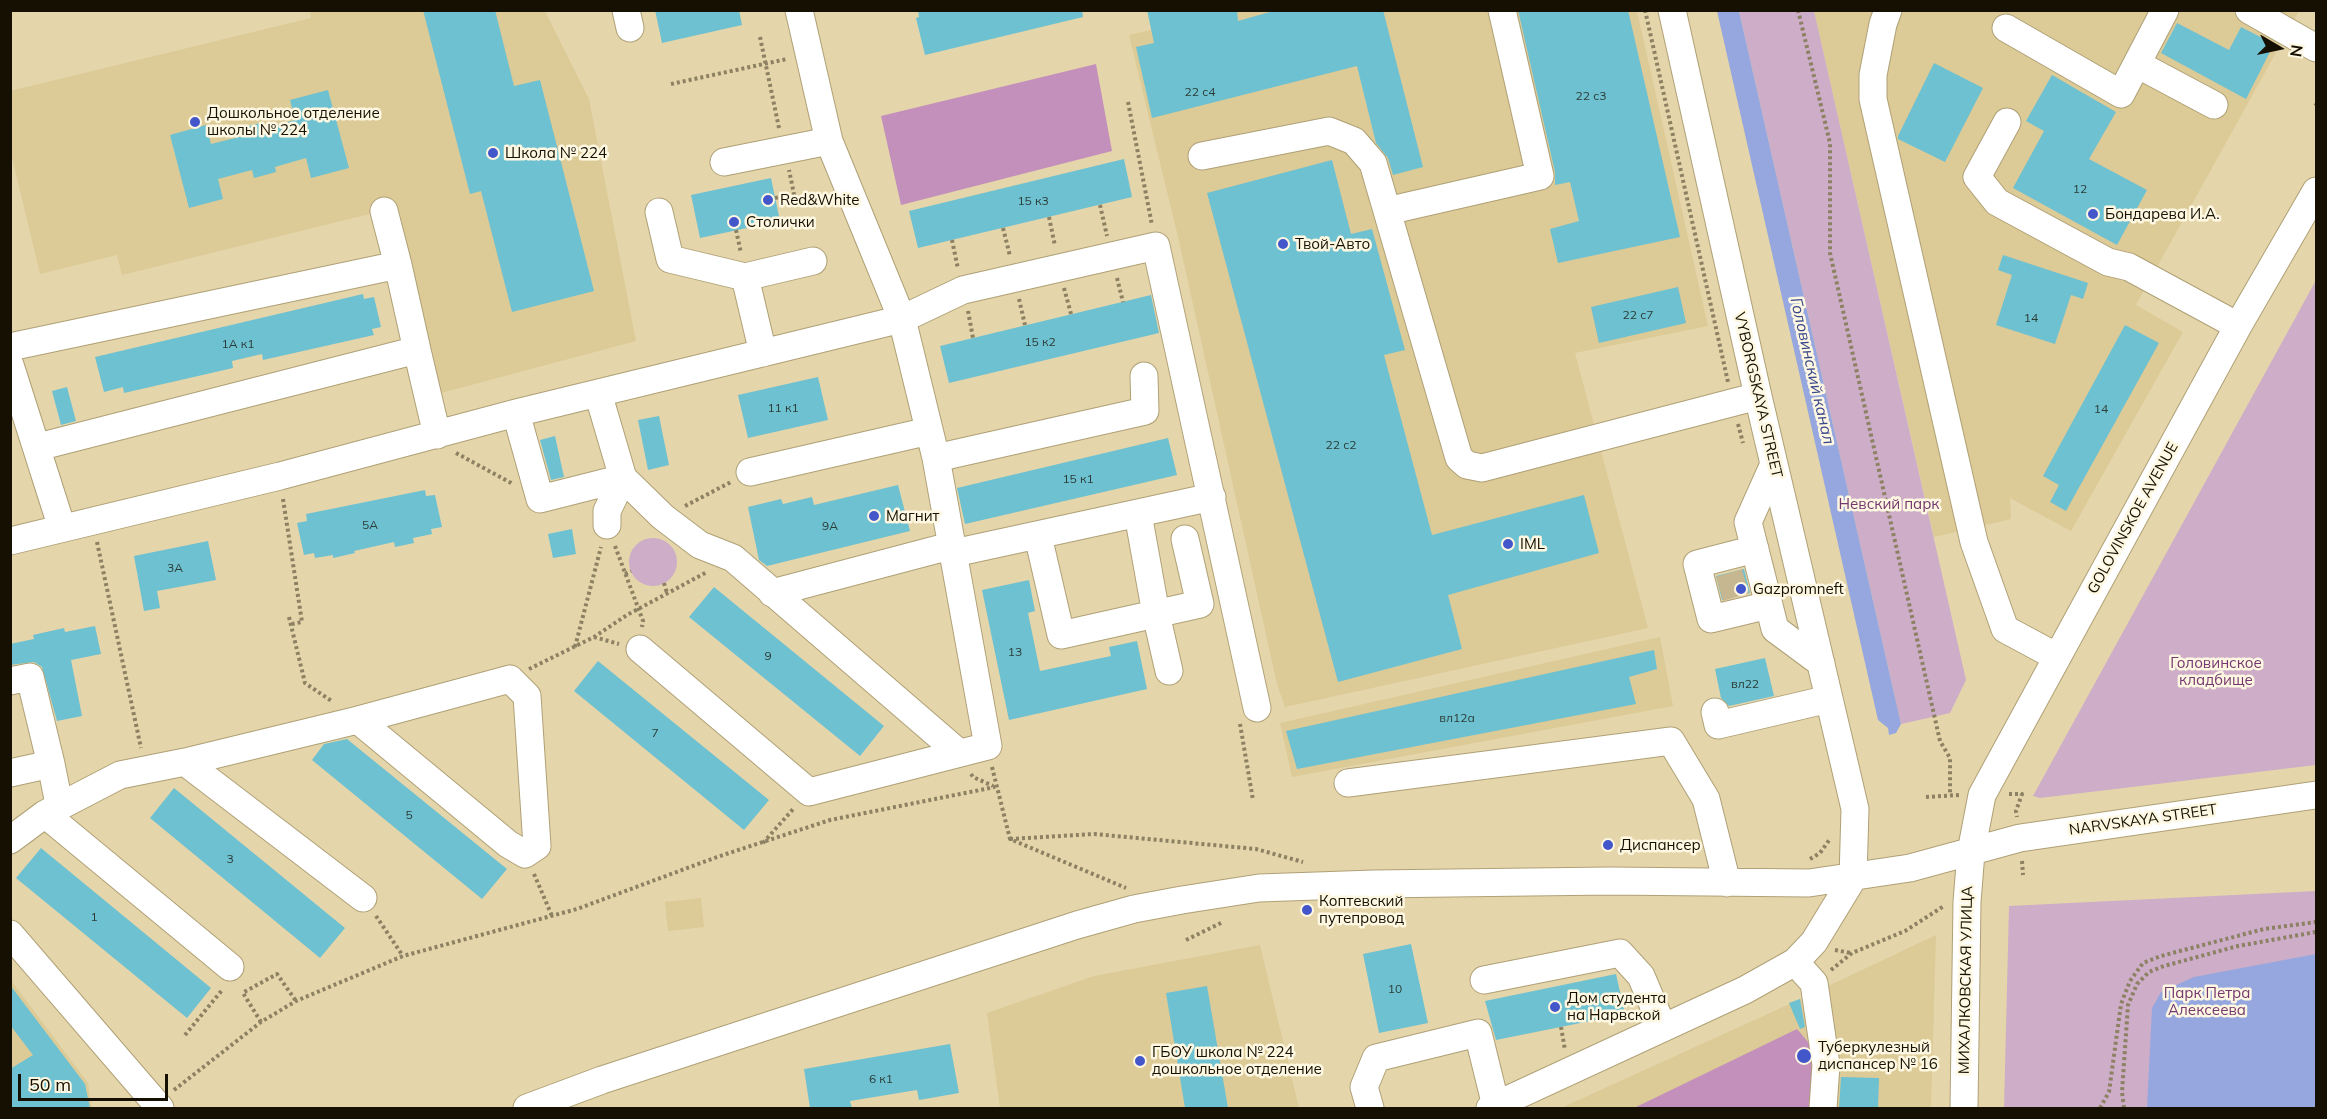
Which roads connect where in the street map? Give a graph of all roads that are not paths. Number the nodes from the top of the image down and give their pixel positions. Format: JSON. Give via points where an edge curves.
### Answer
{"nodes":[{"id":1,"x":799,"y":10,"type":"edge"},
{"id":2,"x":1502,"y":10,"type":"edge"},
{"id":3,"x":1672,"y":10,"type":"edge"},
{"id":4,"x":1888,"y":10,"type":"edge"},
{"id":5,"x":2165,"y":10,"type":"edge"},
{"id":6,"x":2249,"y":10,"type":"edge"},
{"id":7,"x":2006,"y":28,"type":"dead end"},
{"id":8,"x":2316,"y":48,"type":"edge"},
{"id":9,"x":2137,"y":64,"type":"junction"},
{"id":10,"x":2214,"y":105,"type":"dead end"},
{"id":11,"x":2007,"y":122,"type":"dead end"},
{"id":12,"x":829,"y":141,"type":"junction"},
{"id":13,"x":1202,"y":156,"type":"dead end"},
{"id":14,"x":724,"y":162,"type":"dead end"},
{"id":15,"x":2316,"y":192,"type":"edge"},
{"id":16,"x":384,"y":211,"type":"dead end"},
{"id":17,"x":1387,"y":211,"type":"junction"},
{"id":18,"x":659,"y":212,"type":"dead end"},
{"id":19,"x":813,"y":261,"type":"dead end"},
{"id":20,"x":398,"y":265,"type":"junction"},
{"id":21,"x":745,"y":277,"type":"junction"},
{"id":22,"x":902,"y":319,"type":"junction"},
{"id":23,"x":2238,"y":326,"type":"junction"},
{"id":24,"x":10,"y":347,"type":"edge"},
{"id":25,"x":417,"y":350,"type":"junction"},
{"id":26,"x":763,"y":353,"type":"junction"},
{"id":27,"x":10,"y":365,"type":"edge"},
{"id":28,"x":1144,"y":376,"type":"dead end"},
{"id":29,"x":598,"y":393,"type":"junction"},
{"id":30,"x":1745,"y":399,"type":"junction"},
{"id":31,"x":516,"y":413,"type":"junction"},
{"id":32,"x":930,"y":431,"type":"junction"},
{"id":33,"x":446,"y":444,"type":"junction"},
{"id":34,"x":38,"y":447,"type":"junction"},
{"id":35,"x":936,"y":458,"type":"junction"},
{"id":36,"x":1774,"y":464,"type":"junction"},
{"id":37,"x":750,"y":472,"type":"road end"},
{"id":38,"x":623,"y":478,"type":"junction"},
{"id":39,"x":1212,"y":497,"type":"junction"},
{"id":40,"x":1138,"y":514,"type":"junction"},
{"id":41,"x":62,"y":528,"type":"junction"},
{"id":42,"x":604,"y":536,"type":"road end"},
{"id":43,"x":1038,"y":536,"type":"junction"},
{"id":44,"x":1185,"y":539,"type":"dead end"},
{"id":45,"x":10,"y":541,"type":"edge"},
{"id":46,"x":952,"y":549,"type":"junction"},
{"id":47,"x":1755,"y":549,"type":"junction"},
{"id":48,"x":772,"y":593,"type":"junction"},
{"id":49,"x":1769,"y":605,"type":"junction"},
{"id":50,"x":1156,"y":614,"type":"junction"},
{"id":51,"x":640,"y":649,"type":"dead end"},
{"id":52,"x":2057,"y":657,"type":"junction"},
{"id":53,"x":1821,"y":663,"type":"junction"},
{"id":54,"x":1169,"y":671,"type":"dead end"},
{"id":55,"x":10,"y":681,"type":"edge"},
{"id":56,"x":1829,"y":699,"type":"junction"},
{"id":57,"x":1257,"y":708,"type":"dead end"},
{"id":58,"x":1715,"y":712,"type":"dead end"},
{"id":59,"x":358,"y":720,"type":"junction"},
{"id":60,"x":959,"y":753,"type":"junction"},
{"id":61,"x":185,"y":762,"type":"junction"},
{"id":62,"x":51,"y":764,"type":"junction"},
{"id":63,"x":10,"y":773,"type":"edge"},
{"id":64,"x":1348,"y":783,"type":"dead end"},
{"id":65,"x":2316,"y":795,"type":"edge"},
{"id":66,"x":52,"y":809,"type":"junction"},
{"id":67,"x":10,"y":840,"type":"edge"},
{"id":68,"x":1971,"y":852,"type":"junction"},
{"id":69,"x":1853,"y":878,"type":"junction"},
{"id":70,"x":1727,"y":883,"type":"junction"},
{"id":71,"x":363,"y":898,"type":"road end"},
{"id":72,"x":10,"y":934,"type":"edge"},
{"id":73,"x":1795,"y":962,"type":"junction"},
{"id":74,"x":229,"y":975,"type":"road end"},
{"id":75,"x":1484,"y":980,"type":"dead end"},
{"id":76,"x":1663,"y":1028,"type":"junction"},
{"id":77,"x":163,"y":1102,"type":"edge"},
{"id":78,"x":1493,"y":1107,"type":"edge"},
{"id":79,"x":527,"y":1108,"type":"edge"},
{"id":80,"x":1370,"y":1108,"type":"edge"},
{"id":81,"x":1823,"y":1108,"type":"edge"},
{"id":82,"x":1964,"y":1108,"type":"edge"}],
"edges":[{"from":1,"to":12,"type":"street"},
{"from":2,"to":17,"type":"street","via":[[1540,176]]},
{"from":3,"to":30,"type":"street","name":"VYBORGSKAYA STREET"},
{"from":4,"to":52,"type":"street","via":[[1873,75],[1873,99],[1974,542],[2005,629]]},
{"from":5,"to":9,"type":"street"},
{"from":6,"to":8,"type":"street"},
{"from":7,"to":9,"type":"street","via":[[2121,94]]},
{"from":9,"to":10,"type":"street"},
{"from":11,"to":23,"type":"street","via":[[1977,177],[1997,202]]},
{"from":12,"to":14,"type":"street"},
{"from":12,"to":22,"type":"street"},
{"from":13,"to":17,"type":"street","via":[[1329,131],[1354,141],[1373,163]]},
{"from":15,"to":23,"type":"street","name":"GOLOVINSKOE AVENUE"},
{"from":16,"to":20,"type":"street"},
{"from":17,"to":30,"type":"street","via":[[1459,458],[1467,465],[1482,468]]},
{"from":18,"to":21,"type":"street","via":[[670,259]]},
{"from":19,"to":21,"type":"street"},
{"from":20,"to":24,"type":"street"},
{"from":20,"to":25,"type":"street"},
{"from":21,"to":26,"type":"street"},
{"from":22,"to":26,"type":"street"},
{"from":22,"to":32,"type":"street"},
{"from":22,"to":39,"type":"street","via":[[963,290],[1156,246]]},
{"from":23,"to":52,"type":"street","name":"GOLOVINSKOE AVENUE"},
{"from":25,"to":33,"type":"street"},
{"from":25,"to":34,"type":"street"},
{"from":26,"to":29,"type":"street"},
{"from":27,"to":34,"type":"street"},
{"from":28,"to":35,"type":"street","via":[[1145,411]]},
{"from":29,"to":31,"type":"street"},
{"from":29,"to":38,"type":"street"},
{"from":30,"to":36,"type":"street","name":"VYBORGSKAYA STREET"},
{"from":31,"to":33,"type":"street"},
{"from":31,"to":38,"type":"street","via":[[540,499]]},
{"from":32,"to":35,"type":"street"},
{"from":32,"to":37,"type":"street"},
{"from":33,"to":41,"type":"street","via":[[280,476]]},
{"from":34,"to":41,"type":"street"},
{"from":35,"to":46,"type":"street"},
{"from":36,"to":47,"type":"street","via":[[1748,522]]},
{"from":36,"to":53,"type":"street","name":"VYBORGSKAYA STREET"},
{"from":38,"to":42,"type":"street","via":[[607,511]]},
{"from":38,"to":48,"type":"street","via":[[663,518],[700,544],[733,558]]},
{"from":39,"to":40,"type":"street"},
{"from":39,"to":57,"type":"street"},
{"from":40,"to":43,"type":"street"},
{"from":40,"to":50,"type":"street"},
{"from":41,"to":45,"type":"street"},
{"from":43,"to":46,"type":"street"},
{"from":43,"to":50,"type":"street","via":[[1061,635]]},
{"from":44,"to":50,"type":"street","via":[[1200,604]]},
{"from":46,"to":48,"type":"street"},
{"from":46,"to":60,"type":"street","via":[[988,746]]},
{"from":47,"to":49,"type":"street"},
{"from":47,"to":49,"type":"street","via":[[1732,585]]},
{"from":48,"to":60,"type":"street"},
{"from":49,"to":53,"type":"street","via":[[1775,629]]},
{"from":50,"to":54,"type":"street"},
{"from":51,"to":60,"type":"street","via":[[808,792]]},
{"from":52,"to":68,"type":"street","name":"GOLOVINSKOE AVENUE","via":[[1982,795]]},
{"from":53,"to":56,"type":"street","name":"VYBORGSKAYA STREET"},
{"from":55,"to":62,"type":"street","via":[[30,677]]},
{"from":56,"to":58,"type":"street","via":[[1718,725]]},
{"from":56,"to":69,"type":"street","name":"VYBORGSKAYA STREET","via":[[1855,809]]},
{"from":59,"to":59,"type":"street","via":[[510,679],[527,696],[537,846],[525,854],[508,844]]},
{"from":59,"to":61,"type":"street"},
{"from":61,"to":66,"type":"street","via":[[120,775]]},
{"from":61,"to":71,"type":"street"},
{"from":62,"to":63,"type":"street"},
{"from":62,"to":66,"type":"street"},
{"from":64,"to":70,"type":"street","via":[[1671,741],[1706,799]]},
{"from":65,"to":68,"type":"street","name":"NARVSKAYA STREET","via":[[2020,838]]},
{"from":66,"to":67,"type":"street"},
{"from":66,"to":74,"type":"street"},
{"from":68,"to":69,"type":"street","name":"NARVSKAYA STREET"},
{"from":68,"to":82,"type":"street","name":"МИХАЛКОВСКАЯ УЛИЦА"},
{"from":69,"to":70,"type":"street","name":"NARVSKAYA STREET","via":[[1809,883]]},
{"from":69,"to":73,"type":"street","via":[[1814,942]]},
{"from":70,"to":79,"type":"street","name":"NARVSKAYA STREET","via":[[1609,881],[1259,888],[1134,909],[836,1003]]},
{"from":72,"to":77,"type":"street"},
{"from":73,"to":76,"type":"street"},
{"from":73,"to":81,"type":"street","via":[[1814,984],[1826,1065]]},
{"from":75,"to":76,"type":"street","via":[[1620,953],[1641,976]]},
{"from":76,"to":78,"type":"street"},
{"from":78,"to":80,"type":"street","via":[[1478,1033],[1376,1058],[1364,1087]]}]}
